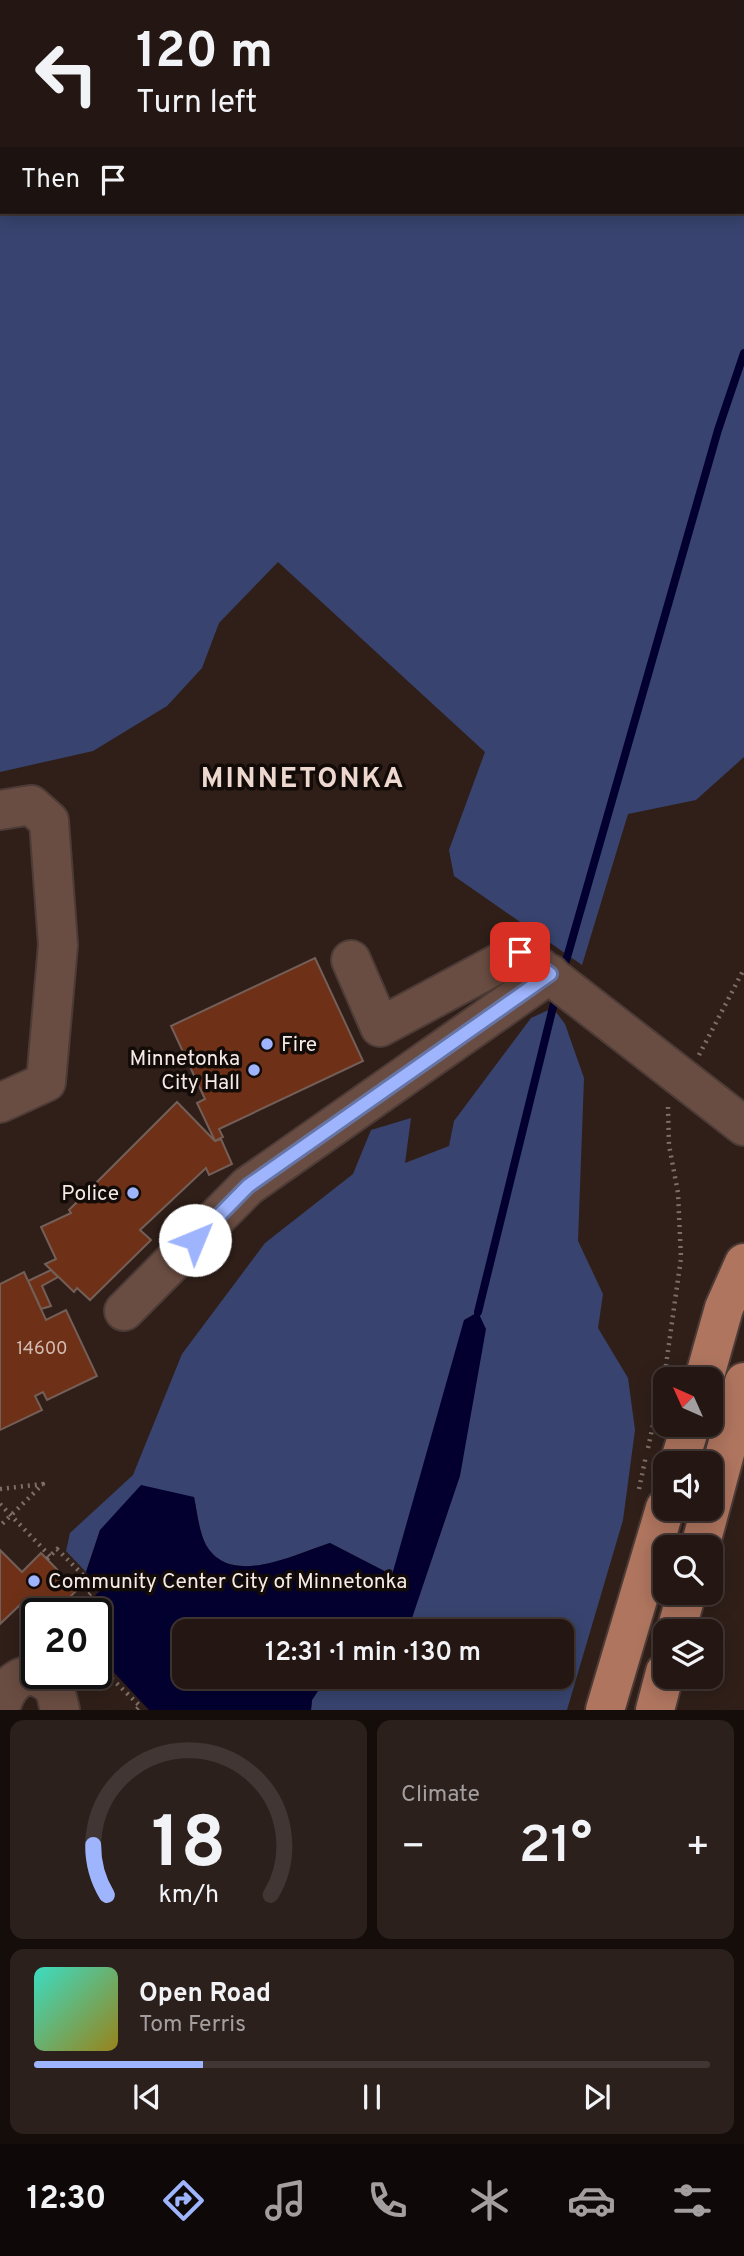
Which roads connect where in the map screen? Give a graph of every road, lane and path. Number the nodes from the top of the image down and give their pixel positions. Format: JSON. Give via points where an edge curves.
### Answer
{"nodes":[{"id":1,"x":0,"y":810,"type":"edge"},
{"id":2,"x":351,"y":960,"type":"dead end"},
{"id":3,"x":744,"y":969,"type":"edge"},
{"id":4,"x":550,"y":974,"type":"junction"},
{"id":5,"x":682,"y":1080,"type":"junction"},
{"id":6,"x":0,"y":1103,"type":"edge"},
{"id":7,"x":744,"y":1126,"type":"edge"},
{"id":8,"x":744,"y":1263,"type":"edge"},
{"id":9,"x":124,"y":1311,"type":"dead end"},
{"id":10,"x":707,"y":1367,"type":"edge"},
{"id":11,"x":744,"y":1382,"type":"edge"},
{"id":12,"x":0,"y":1489,"type":"edge"},
{"id":13,"x":652,"y":1500,"type":"edge"},
{"id":14,"x":0,"y":1504,"type":"edge"},
{"id":15,"x":10,"y":1516,"type":"junction"},
{"id":16,"x":0,"y":1526,"type":"edge"},
{"id":17,"x":703,"y":1535,"type":"edge"},
{"id":18,"x":86,"y":1598,"type":"edge"},
{"id":19,"x":112,"y":1679,"type":"edge"},
{"id":20,"x":661,"y":1689,"type":"edge"},
{"id":21,"x":67,"y":1699,"type":"edge"},
{"id":22,"x":0,"y":1709,"type":"edge"},
{"id":23,"x":136,"y":1710,"type":"edge"},
{"id":24,"x":605,"y":1710,"type":"edge"},
{"id":25,"x":655,"y":1710,"type":"edge"}],
"edges":[{"from":1,"to":6,"type":"lane","via":[[31,805],[49,821],[58,945],[46,1082]]},
{"from":2,"to":4,"type":"lane","via":[[380,1027],[520,952]]},
{"from":3,"to":5,"type":"path","via":[[710,1038]]},
{"from":4,"to":5,"type":"lane"},
{"from":4,"to":9,"type":"lane","via":[[248,1186]]},
{"from":5,"to":7,"type":"lane"},
{"from":5,"to":13,"type":"path","via":[[667,1108],[681,1258]]},
{"from":8,"to":10,"type":"main road","via":[[724,1308]]},
{"from":11,"to":17,"type":"main road"},
{"from":12,"to":15,"type":"path","via":[[43,1484]]},
{"from":13,"to":24,"type":"main road"},
{"from":14,"to":15,"type":"path"},
{"from":15,"to":16,"type":"path"},
{"from":15,"to":18,"type":"path","via":[[48,1558],[57,1549],[96,1588]]},
{"from":19,"to":23,"type":"path","via":[[140,1706]]},
{"from":20,"to":25,"type":"main road"},
{"from":21,"to":22,"type":"lane","via":[[39,1677],[29,1676],[11,1684]]}]}
